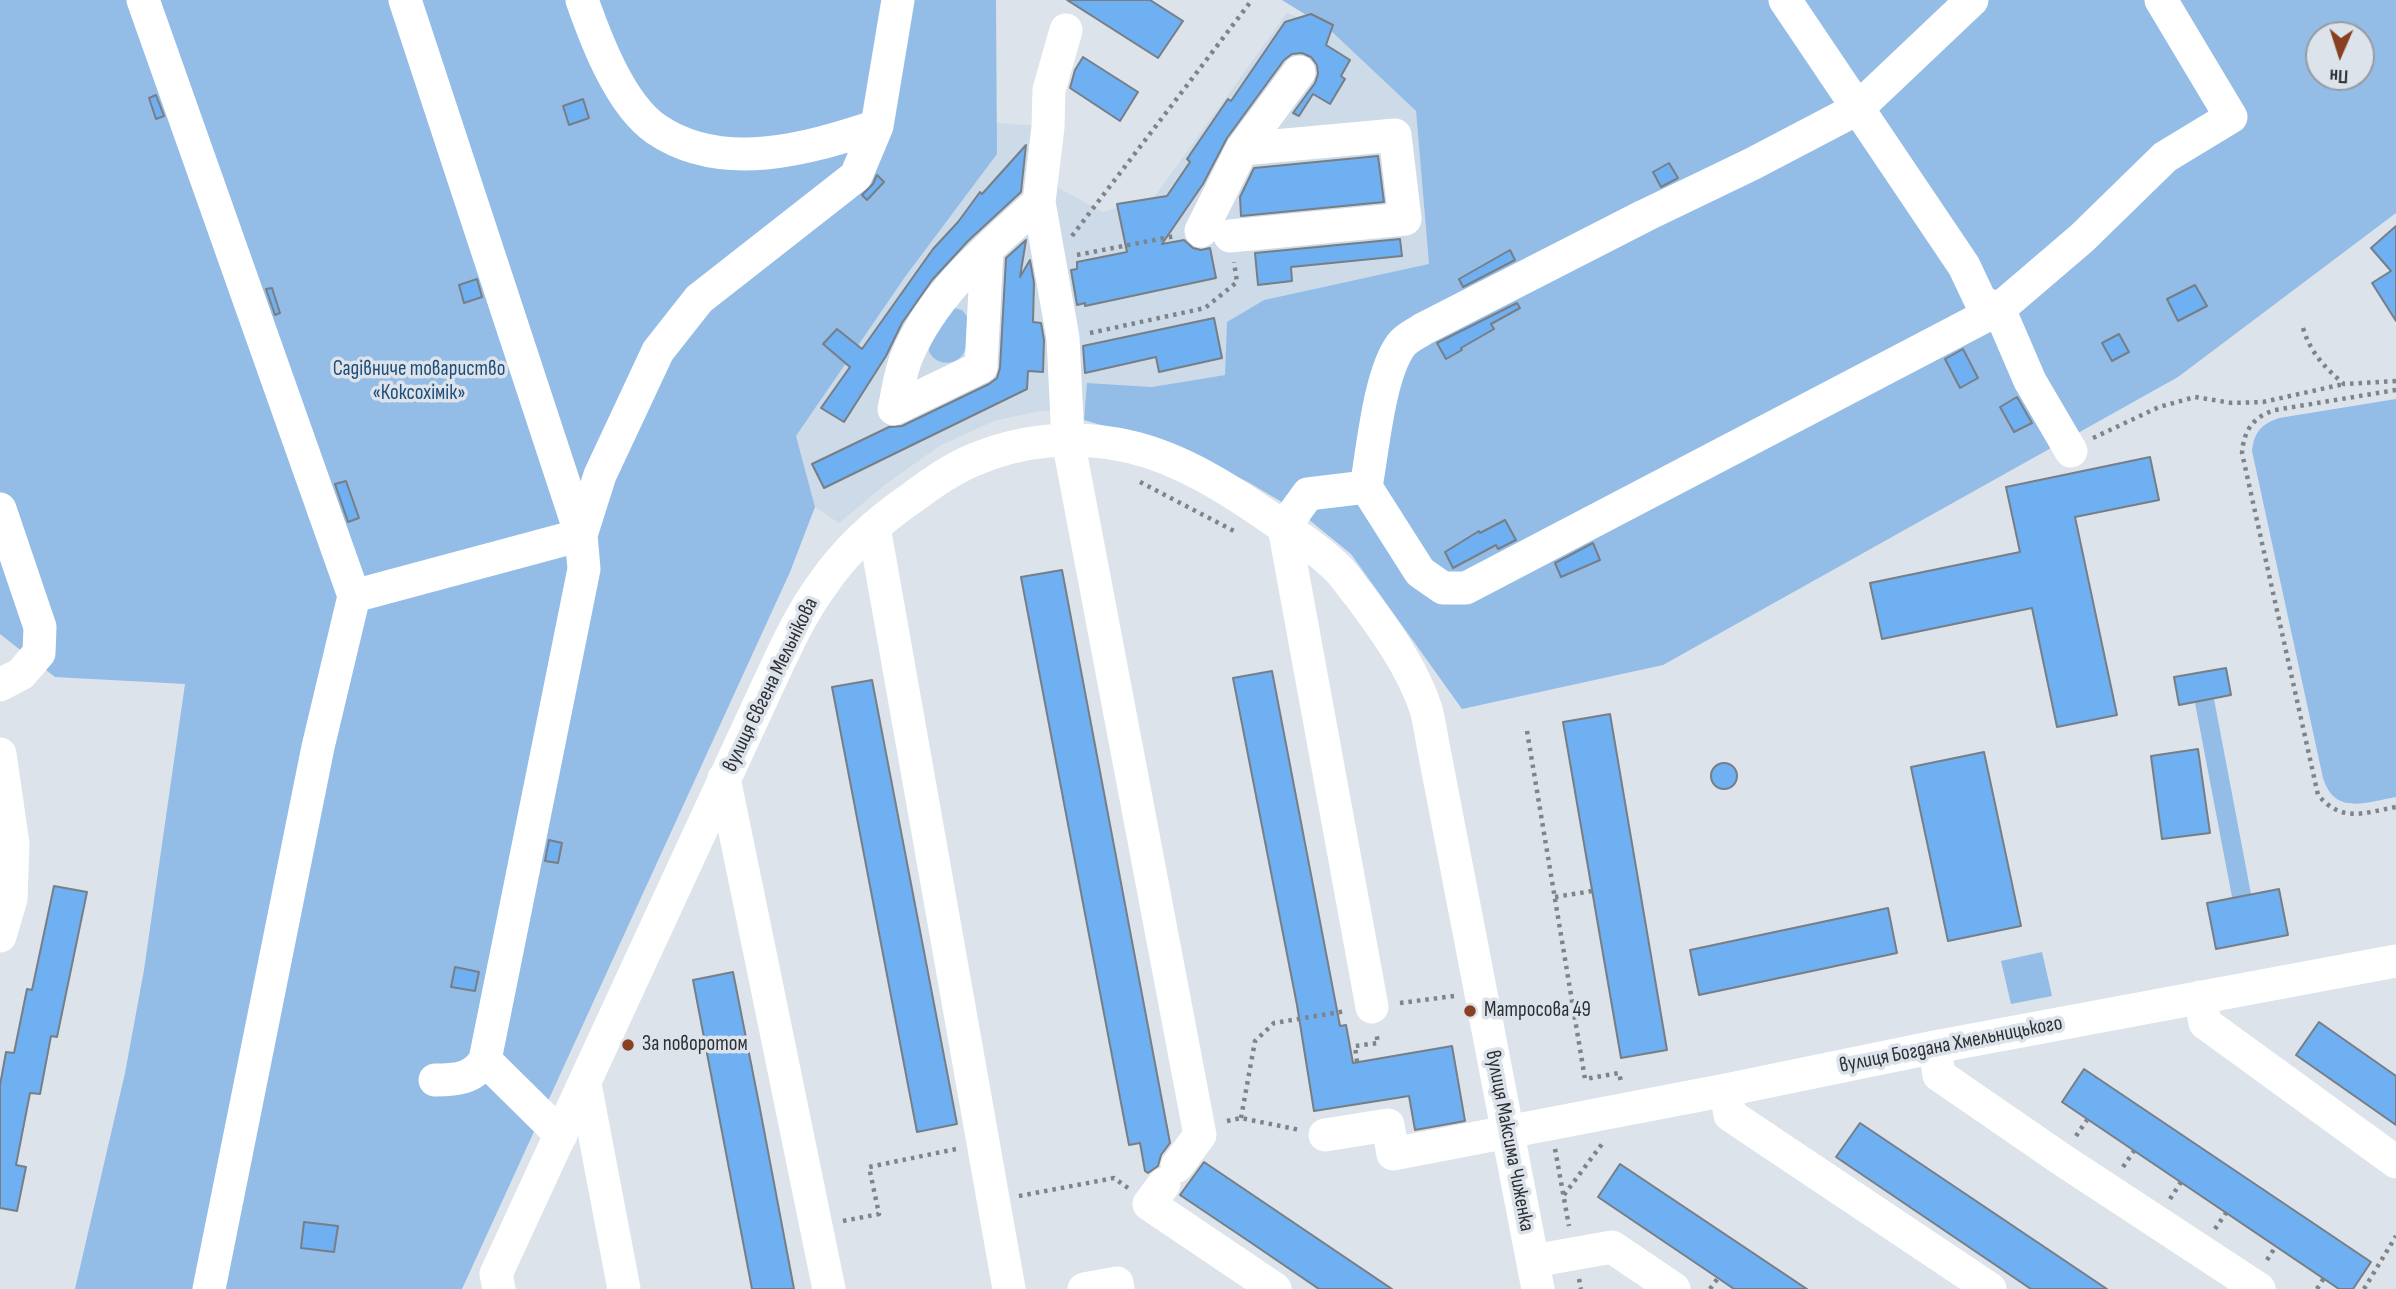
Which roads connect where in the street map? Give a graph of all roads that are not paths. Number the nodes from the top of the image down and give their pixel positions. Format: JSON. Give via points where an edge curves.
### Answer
{"nodes":[{"id":1,"x":143,"y":0,"type":"edge"},
{"id":2,"x":405,"y":0,"type":"edge"},
{"id":3,"x":898,"y":0,"type":"edge"},
{"id":4,"x":1785,"y":0,"type":"edge"},
{"id":5,"x":1972,"y":0,"type":"edge"},
{"id":6,"x":2161,"y":0,"type":"edge"},
{"id":7,"x":586,"y":4,"type":"edge"},
{"id":8,"x":1066,"y":30,"type":"dead end"},
{"id":9,"x":1299,"y":72,"type":"dead end"},
{"id":10,"x":1857,"y":109,"type":"junction"},
{"id":11,"x":877,"y":126,"type":"junction"},
{"id":12,"x":1242,"y":149,"type":"junction"},
{"id":13,"x":1039,"y":202,"type":"junction"},
{"id":14,"x":986,"y":250,"type":"dead end"},
{"id":15,"x":1999,"y":309,"type":"junction"},
{"id":16,"x":1068,"y":440,"type":"junction"},
{"id":17,"x":2071,"y":451,"type":"road end"},
{"id":18,"x":1366,"y":488,"type":"junction"},
{"id":19,"x":0,"y":509,"type":"edge"},
{"id":20,"x":874,"y":527,"type":"junction"},
{"id":21,"x":1284,"y":527,"type":"junction"},
{"id":22,"x":581,"y":535,"type":"junction"},
{"id":23,"x":827,"y":578,"type":"junction"},
{"id":24,"x":886,"y":595,"type":"junction"},
{"id":25,"x":354,"y":596,"type":"junction"},
{"id":26,"x":0,"y":685,"type":"edge"},
{"id":27,"x":1433,"y":745,"type":"joint"},
{"id":28,"x":0,"y":754,"type":"edge"},
{"id":29,"x":724,"y":778,"type":"junction"},
{"id":30,"x":678,"y":876,"type":"junction"},
{"id":31,"x":746,"y":882,"type":"junction"},
{"id":32,"x":0,"y":936,"type":"edge"},
{"id":33,"x":2396,"y":961,"type":"edge"},
{"id":34,"x":2200,"y":997,"type":"junction"},
{"id":35,"x":1371,"y":1007,"type":"road end"},
{"id":36,"x":1935,"y":1047,"type":"junction"},
{"id":37,"x":485,"y":1060,"type":"junction"},
{"id":38,"x":435,"y":1080,"type":"dead end"},
{"id":39,"x":585,"y":1084,"type":"junction"},
{"id":40,"x":1726,"y":1090,"type":"junction"},
{"id":41,"x":1507,"y":1131,"type":"junction"},
{"id":42,"x":561,"y":1135,"type":"junction"},
{"id":43,"x":1325,"y":1135,"type":"road end"},
{"id":44,"x":2396,"y":1162,"type":"edge"},
{"id":45,"x":546,"y":1167,"type":"junction"},
{"id":46,"x":602,"y":1176,"type":"junction"},
{"id":47,"x":1535,"y":1275,"type":"edge"},
{"id":48,"x":494,"y":1284,"type":"edge"},
{"id":49,"x":209,"y":1289,"type":"edge"},
{"id":50,"x":624,"y":1289,"type":"edge"},
{"id":51,"x":829,"y":1289,"type":"edge"},
{"id":52,"x":1009,"y":1289,"type":"edge"},
{"id":53,"x":1084,"y":1289,"type":"edge"},
{"id":54,"x":1118,"y":1289,"type":"edge"},
{"id":55,"x":1275,"y":1289,"type":"edge"},
{"id":56,"x":1674,"y":1289,"type":"edge"},
{"id":57,"x":1990,"y":1289,"type":"edge"},
{"id":58,"x":2259,"y":1289,"type":"edge"}],
"edges":[{"from":1,"to":25,"type":"street"},
{"from":2,"to":22,"type":"street"},
{"from":3,"to":11,"type":"street"},
{"from":4,"to":10,"type":"street"},
{"from":5,"to":10,"type":"street"},
{"from":6,"to":15,"type":"street","via":[[2231,117],[2165,157],[2082,238]]},
{"from":7,"to":11,"type":"street","via":[[610,67],[639,113],[655,128],[694,147],[770,153],[826,143]]},
{"from":8,"to":13,"type":"street","via":[[1049,90]]},
{"from":9,"to":12,"type":"street"},
{"from":10,"to":15,"type":"street","via":[[1964,266],[1981,302]]},
{"from":10,"to":18,"type":"street","via":[[1402,343],[1384,388]]},
{"from":11,"to":22,"type":"street","via":[[856,176],[699,299],[658,351],[600,475]]},
{"from":12,"to":12,"type":"street","via":[[1395,135],[1405,219],[1216,233]]},
{"from":13,"to":14,"type":"street"},
{"from":13,"to":16,"type":"street","via":[[1063,338]]},
{"from":15,"to":17,"type":"street","via":[[2030,381]]},
{"from":15,"to":18,"type":"street","via":[[1466,587],[1443,587],[1420,572]]},
{"from":16,"to":20,"type":"street","name":"вулиця Євгена Мельнікова","via":[[1003,449],[970,461]]},
{"from":16,"to":21,"type":"street","name":"вулиця Євгена Мельнікова","via":[[1102,441],[1164,457],[1238,495]]},
{"from":16,"to":55,"type":"street","via":[[1200,1135],[1163,1185]]},
{"from":18,"to":21,"type":"street","via":[[1308,494]]},
{"from":19,"to":26,"type":"street","via":[[40,627],[39,653],[21,674]]},
{"from":20,"to":23,"type":"street","name":"вулиця Євгена Мельнікова"},
{"from":20,"to":24,"type":"street"},
{"from":21,"to":27,"type":"street","name":"вулиця Євгена Мельнікова","via":[[1339,570],[1385,630],[1426,709]]},
{"from":21,"to":35,"type":"street"},
{"from":22,"to":25,"type":"street"},
{"from":22,"to":37,"type":"street","via":[[584,569]]},
{"from":23,"to":24,"type":"street","via":[[854,570],[874,579]]},
{"from":23,"to":29,"type":"street","name":"вулиця Євгена Мельнікова","via":[[793,632]]},
{"from":24,"to":52,"type":"street"},
{"from":25,"to":49,"type":"street","via":[[318,747]]},
{"from":27,"to":41,"type":"street","name":"вулиця Максима Чиженка"},
{"from":28,"to":32,"type":"street","via":[[13,845],[11,899]]},
{"from":29,"to":30,"type":"street","name":"вулиця Євгена Мельнікова"},
{"from":29,"to":31,"type":"street"},
{"from":30,"to":31,"type":"street","via":[[690,866],[716,861],[728,864]]},
{"from":30,"to":39,"type":"street","name":"вулиця Євгена Мельнікова"},
{"from":31,"to":51,"type":"street"},
{"from":33,"to":34,"type":"street","name":"вулиця Богдана Хмельницького"},
{"from":34,"to":36,"type":"street","name":"вулиця Богдана Хмельницького"},
{"from":34,"to":44,"type":"street","via":[[2205,1023]]},
{"from":36,"to":40,"type":"street","name":"вулиця Богдана Хмельницького"},
{"from":36,"to":58,"type":"street","via":[[1939,1075]]},
{"from":37,"to":38,"type":"street","via":[[479,1071],[467,1077]]},
{"from":37,"to":42,"type":"street"},
{"from":39,"to":42,"type":"street","name":"вулиця Євгена Мельнікова"},
{"from":39,"to":46,"type":"street"},
{"from":40,"to":41,"type":"street","name":"вулиця Богдана Хмельницького"},
{"from":40,"to":57,"type":"street","via":[[1730,1115]]},
{"from":41,"to":43,"type":"street","name":"вулиця Богдана Хмельницького","via":[[1393,1154],[1388,1125]]},
{"from":41,"to":47,"type":"street","name":"вулиця Максима Чиженка"},
{"from":42,"to":45,"type":"street","name":"вулиця Євгена Мельнікова"},
{"from":45,"to":46,"type":"street","via":[[556,1159],[582,1158]]},
{"from":45,"to":48,"type":"street","name":"вулиця Євгена Мельнікова"},
{"from":46,"to":50,"type":"street"},
{"from":47,"to":56,"type":"street","via":[[1612,1247]]},
{"from":53,"to":54,"type":"street","via":[[1117,1283]]}]}
